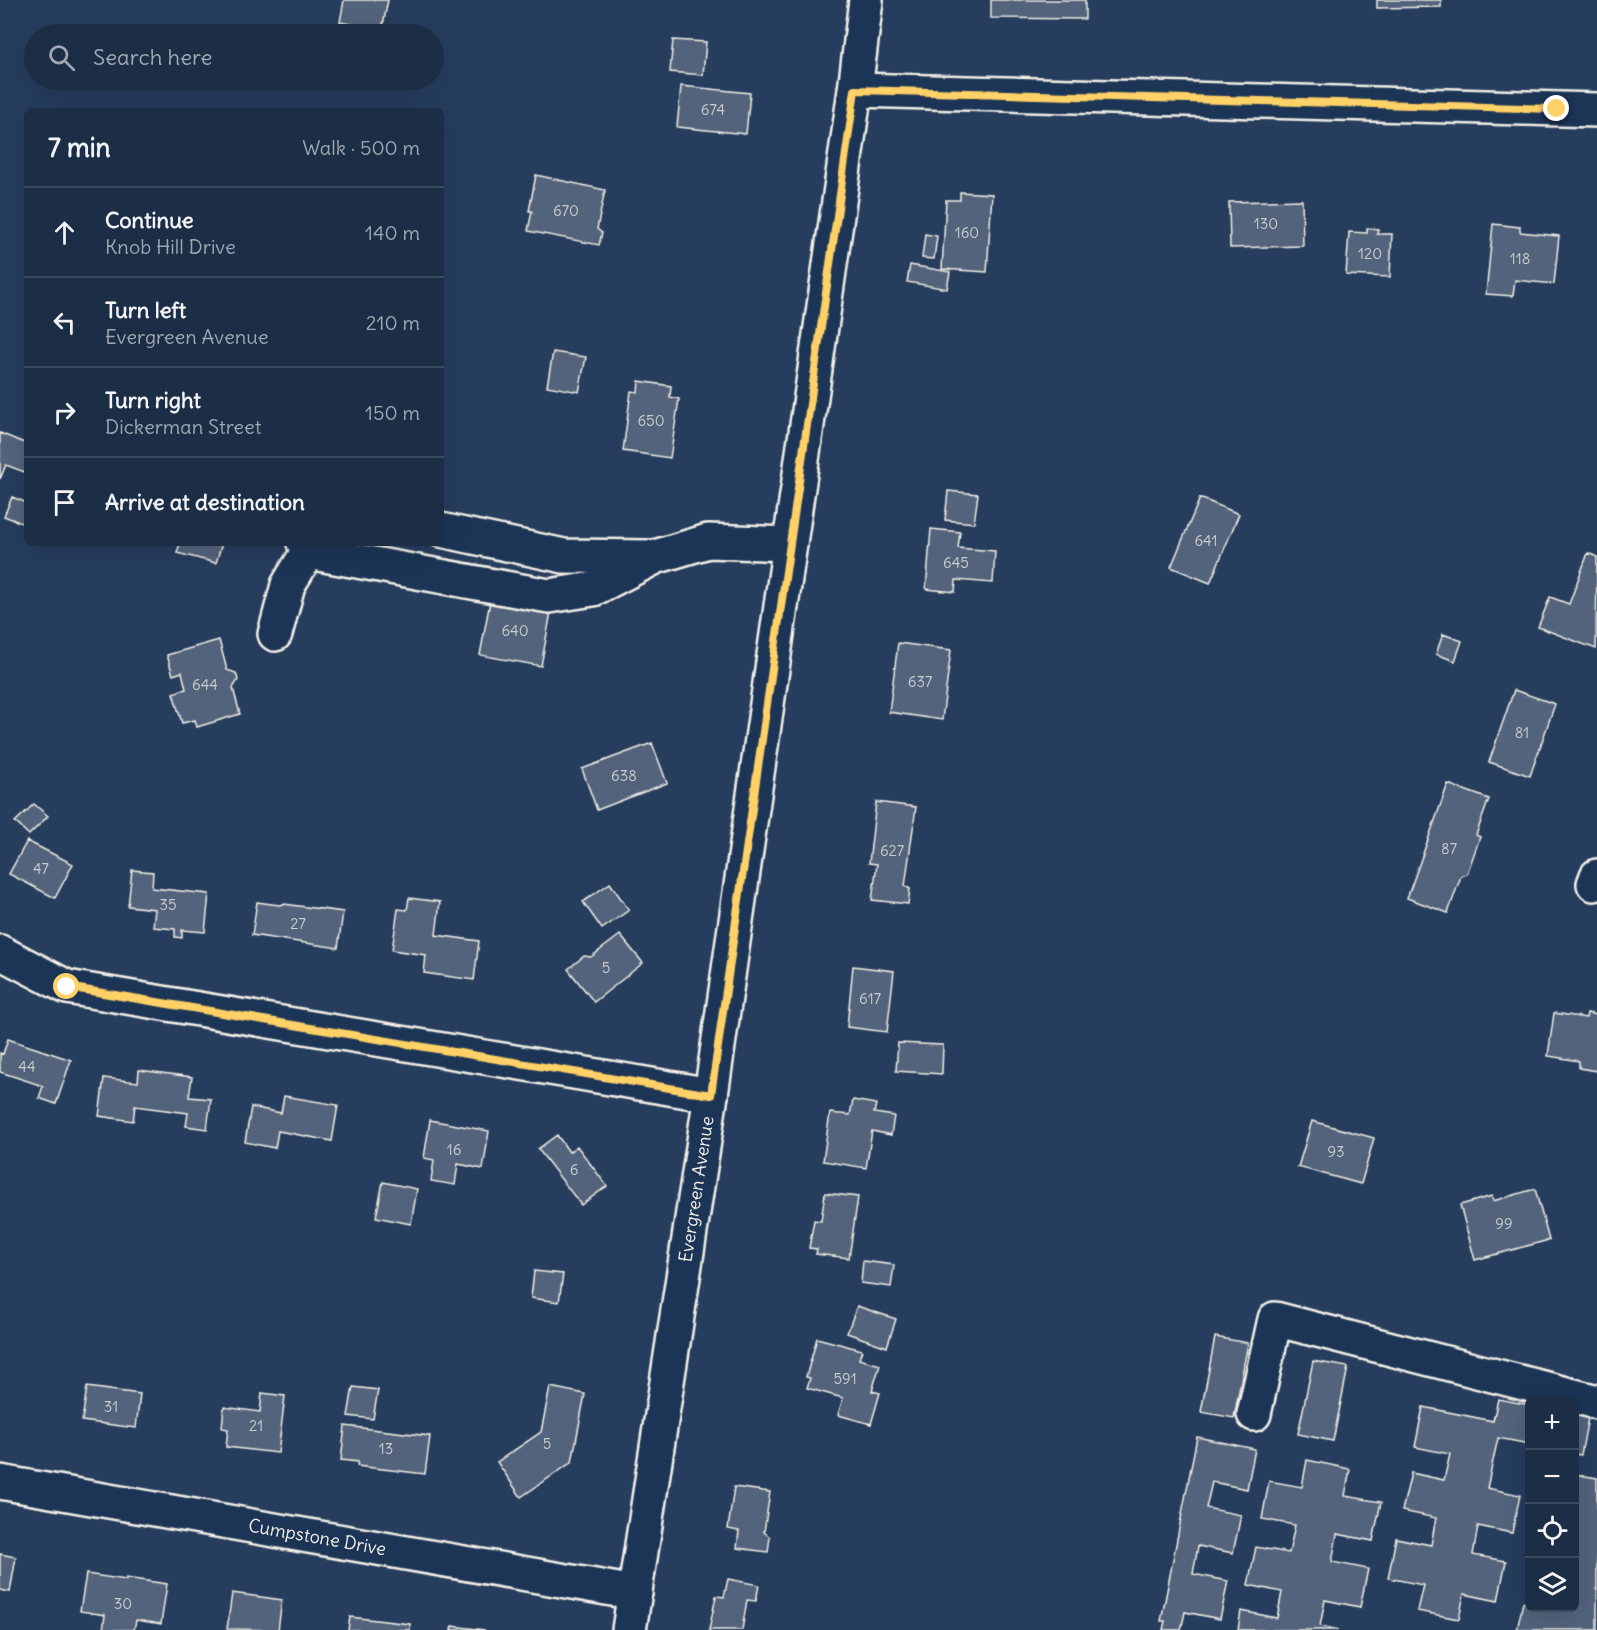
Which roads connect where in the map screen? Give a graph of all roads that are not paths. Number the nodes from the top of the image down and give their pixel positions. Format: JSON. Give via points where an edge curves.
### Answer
{"nodes":[{"id":1,"x":866,"y":0,"type":"edge"},
{"id":2,"x":855,"y":90,"type":"junction"},
{"id":3,"x":1597,"y":110,"type":"edge"},
{"id":4,"x":444,"y":531,"type":"edge"},
{"id":5,"x":790,"y":544,"type":"junction"},
{"id":6,"x":306,"y":547,"type":"edge"},
{"id":7,"x":655,"y":557,"type":"junction"},
{"id":8,"x":275,"y":634,"type":"dead end"},
{"id":9,"x":0,"y":952,"type":"edge"},
{"id":10,"x":711,"y":1095,"type":"junction"},
{"id":11,"x":1597,"y":1402,"type":"edge"},
{"id":12,"x":1254,"y":1414,"type":"dead end"},
{"id":13,"x":0,"y":1482,"type":"edge"},
{"id":14,"x":635,"y":1593,"type":"junction"},
{"id":15,"x":629,"y":1630,"type":"edge"}],
"edges":[{"from":1,"to":2,"type":"street","name":"Evergreen Avenue"},
{"from":2,"to":3,"type":"street"},
{"from":2,"to":5,"type":"street","name":"Evergreen Avenue"},
{"from":4,"to":7,"type":"street","via":[[564,556]]},
{"from":5,"to":7,"type":"street","via":[[708,541]]},
{"from":5,"to":10,"type":"street","name":"Evergreen Avenue"},
{"from":6,"to":7,"type":"street","via":[[549,596],[593,589]]},
{"from":6,"to":8,"type":"street","via":[[288,585]]},
{"from":9,"to":10,"type":"street","via":[[67,987]]},
{"from":10,"to":14,"type":"street","name":"Evergreen Avenue"},
{"from":11,"to":12,"type":"street","via":[[1275,1319]]},
{"from":13,"to":14,"type":"street","name":"Cumpstone Drive"},
{"from":14,"to":15,"type":"street","name":"Evergreen Avenue"}]}
